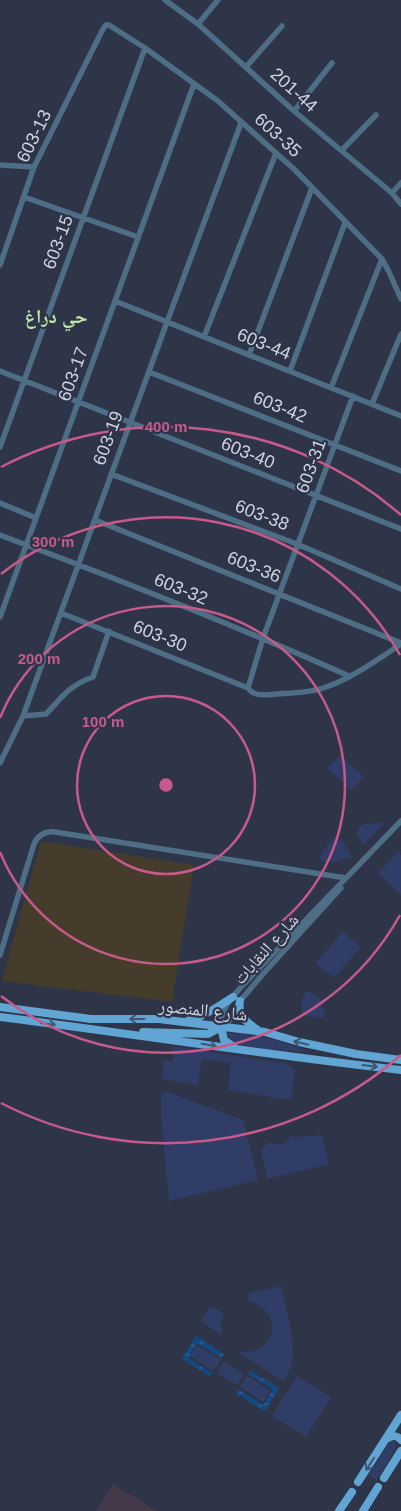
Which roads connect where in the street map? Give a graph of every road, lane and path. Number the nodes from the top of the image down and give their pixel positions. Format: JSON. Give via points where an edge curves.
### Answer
{"nodes":[{"id":1,"x":165,"y":0,"type":"edge"},
{"id":2,"x":218,"y":0,"type":"edge"},
{"id":3,"x":198,"y":24,"type":"junction"},
{"id":4,"x":106,"y":25,"type":"joint"},
{"id":5,"x":282,"y":26,"type":"dead end"},
{"id":6,"x":145,"y":48,"type":"junction"},
{"id":7,"x":332,"y":64,"type":"dead end"},
{"id":8,"x":246,"y":67,"type":"junction"},
{"id":9,"x":194,"y":84,"type":"junction"},
{"id":10,"x":294,"y":112,"type":"junction"},
{"id":11,"x":376,"y":115,"type":"dead end"},
{"id":12,"x":241,"y":123,"type":"junction"},
{"id":13,"x":342,"y":150,"type":"junction"},
{"id":14,"x":276,"y":153,"type":"junction"},
{"id":15,"x":0,"y":165,"type":"edge"},
{"id":16,"x":34,"y":167,"type":"junction"},
{"id":17,"x":401,"y":183,"type":"edge"},
{"id":18,"x":312,"y":188,"type":"junction"},
{"id":19,"x":392,"y":193,"type":"junction"},
{"id":20,"x":24,"y":197,"type":"junction"},
{"id":21,"x":401,"y":204,"type":"edge"},
{"id":22,"x":83,"y":218,"type":"junction"},
{"id":23,"x":345,"y":223,"type":"junction"},
{"id":24,"x":138,"y":237,"type":"junction"},
{"id":25,"x":0,"y":244,"type":"edge"},
{"id":26,"x":4,"y":252,"type":"junction"},
{"id":27,"x":382,"y":259,"type":"junction"},
{"id":28,"x":0,"y":265,"type":"edge"},
{"id":29,"x":401,"y":299,"type":"edge"},
{"id":30,"x":115,"y":301,"type":"junction"},
{"id":31,"x":167,"y":322,"type":"junction"},
{"id":32,"x":401,"y":334,"type":"edge"},
{"id":33,"x":204,"y":337,"type":"junction"},
{"id":34,"x":249,"y":355,"type":"junction"},
{"id":35,"x":0,"y":371,"type":"edge"},
{"id":36,"x":290,"y":371,"type":"junction"},
{"id":37,"x":149,"y":372,"type":"junction"},
{"id":38,"x":24,"y":380,"type":"junction"},
{"id":39,"x":331,"y":388,"type":"junction"},
{"id":40,"x":353,"y":396,"type":"junction"},
{"id":41,"x":78,"y":402,"type":"junction"},
{"id":42,"x":372,"y":404,"type":"junction"},
{"id":43,"x":401,"y":416,"type":"edge"},
{"id":44,"x":130,"y":422,"type":"junction"},
{"id":45,"x":334,"y":445,"type":"junction"},
{"id":46,"x":0,"y":447,"type":"edge"},
{"id":47,"x":401,"y":471,"type":"edge"},
{"id":48,"x":112,"y":474,"type":"junction"},
{"id":49,"x":316,"y":496,"type":"junction"},
{"id":50,"x":0,"y":503,"type":"edge"},
{"id":51,"x":36,"y":518,"type":"junction"},
{"id":52,"x":95,"y":520,"type":"junction"},
{"id":53,"x":401,"y":529,"type":"edge"},
{"id":54,"x":0,"y":535,"type":"edge"},
{"id":55,"x":26,"y":544,"type":"junction"},
{"id":56,"x":297,"y":544,"type":"junction"},
{"id":57,"x":78,"y":564,"type":"junction"},
{"id":58,"x":401,"y":588,"type":"edge"},
{"id":59,"x":279,"y":593,"type":"junction"},
{"id":60,"x":61,"y":612,"type":"junction"},
{"id":61,"x":0,"y":617,"type":"edge"},
{"id":62,"x":109,"y":631,"type":"junction"},
{"id":63,"x":263,"y":638,"type":"junction"},
{"id":64,"x":401,"y":643,"type":"edge"},
{"id":65,"x":349,"y":676,"type":"junction"},
{"id":66,"x":248,"y":688,"type":"junction"},
{"id":67,"x":23,"y":716,"type":"junction"},
{"id":68,"x":0,"y":763,"type":"edge"},
{"id":69,"x":401,"y":821,"type":"edge"},
{"id":70,"x":346,"y":878,"type":"junction"},
{"id":71,"x":0,"y":954,"type":"edge"},
{"id":72,"x":233,"y":997,"type":"junction"},
{"id":73,"x":240,"y":1001,"type":"junction"},
{"id":74,"x":0,"y":1007,"type":"edge"},
{"id":75,"x":0,"y":1018,"type":"edge"},
{"id":76,"x":182,"y":1022,"type":"junction"},
{"id":77,"x":220,"y":1027,"type":"junction"},
{"id":78,"x":111,"y":1032,"type":"junction"},
{"id":79,"x":265,"y":1032,"type":"junction"},
{"id":80,"x":242,"y":1050,"type":"junction"},
{"id":81,"x":401,"y":1060,"type":"edge"},
{"id":82,"x":401,"y":1070,"type":"edge"},
{"id":83,"x":401,"y":1416,"type":"edge"},
{"id":84,"x":401,"y":1427,"type":"edge"},
{"id":85,"x":386,"y":1439,"type":"junction"},
{"id":86,"x":401,"y":1440,"type":"edge"},
{"id":87,"x":401,"y":1451,"type":"edge"},
{"id":88,"x":384,"y":1478,"type":"dead end"},
{"id":89,"x":358,"y":1482,"type":"dead end"},
{"id":90,"x":378,"y":1487,"type":"dead end"},
{"id":91,"x":352,"y":1492,"type":"dead end"},
{"id":92,"x":339,"y":1511,"type":"edge"},
{"id":93,"x":363,"y":1511,"type":"edge"}],
"edges":[{"from":1,"to":3,"type":"street","name":"201-44"},
{"from":2,"to":3,"type":"street"},
{"from":3,"to":8,"type":"street","name":"201-44"},
{"from":4,"to":6,"type":"street","name":"603-35"},
{"from":4,"to":16,"type":"street","name":"603-13"},
{"from":5,"to":8,"type":"street"},
{"from":6,"to":9,"type":"street","name":"603-35"},
{"from":6,"to":22,"type":"street","name":"603-15"},
{"from":7,"to":10,"type":"street"},
{"from":8,"to":10,"type":"street","name":"201-44"},
{"from":9,"to":12,"type":"street","name":"603-35"},
{"from":9,"to":24,"type":"street","name":"603-17"},
{"from":10,"to":13,"type":"street","name":"201-44"},
{"from":11,"to":13,"type":"street"},
{"from":12,"to":14,"type":"street","name":"603-35"},
{"from":12,"to":31,"type":"street","name":"603-19"},
{"from":13,"to":19,"type":"street","name":"201-44"},
{"from":14,"to":18,"type":"street","name":"603-35"},
{"from":14,"to":33,"type":"street"},
{"from":15,"to":16,"type":"street"},
{"from":16,"to":20,"type":"street","name":"603-13"},
{"from":17,"to":19,"type":"street"},
{"from":18,"to":23,"type":"street","name":"603-35"},
{"from":18,"to":34,"type":"street"},
{"from":19,"to":21,"type":"street","name":"201-44"},
{"from":20,"to":22,"type":"street"},
{"from":20,"to":26,"type":"street","name":"603-13"},
{"from":22,"to":24,"type":"street"},
{"from":22,"to":38,"type":"street","name":"603-15"},
{"from":23,"to":27,"type":"street","name":"603-35"},
{"from":23,"to":36,"type":"street"},
{"from":24,"to":30,"type":"street","name":"603-17"},
{"from":25,"to":26,"type":"street"},
{"from":26,"to":28,"type":"street","name":"603-13"},
{"from":27,"to":29,"type":"street","name":"603-35"},
{"from":27,"to":39,"type":"street"},
{"from":30,"to":31,"type":"street","name":"603-44"},
{"from":30,"to":41,"type":"street","name":"603-17"},
{"from":31,"to":33,"type":"street","name":"603-44"},
{"from":31,"to":37,"type":"street","name":"603-19"},
{"from":32,"to":42,"type":"street"},
{"from":33,"to":34,"type":"street","name":"603-44"},
{"from":34,"to":36,"type":"street","name":"603-44"},
{"from":35,"to":38,"type":"street","name":"603-40"},
{"from":36,"to":39,"type":"street","name":"603-44"},
{"from":37,"to":44,"type":"street","name":"603-19"},
{"from":37,"to":45,"type":"street","name":"603-42"},
{"from":38,"to":41,"type":"street","name":"603-40"},
{"from":38,"to":46,"type":"street","name":"603-15"},
{"from":39,"to":40,"type":"street","name":"603-44"},
{"from":40,"to":42,"type":"street","name":"603-44"},
{"from":40,"to":45,"type":"street","name":"603-31"},
{"from":41,"to":44,"type":"street","name":"603-40"},
{"from":41,"to":51,"type":"street","name":"603-17"},
{"from":42,"to":43,"type":"street","name":"603-44"},
{"from":44,"to":48,"type":"street","name":"603-19"},
{"from":44,"to":49,"type":"street","name":"603-40"},
{"from":45,"to":47,"type":"street","name":"603-42"},
{"from":45,"to":49,"type":"street","name":"603-31"},
{"from":48,"to":52,"type":"street","name":"603-19"},
{"from":48,"to":56,"type":"street","name":"603-38"},
{"from":49,"to":53,"type":"street","name":"603-40"},
{"from":49,"to":56,"type":"street","name":"603-31"},
{"from":50,"to":51,"type":"street"},
{"from":51,"to":55,"type":"street","name":"603-17"},
{"from":52,"to":57,"type":"street","name":"603-19"},
{"from":52,"to":59,"type":"street","name":"603-36"},
{"from":54,"to":55,"type":"street","name":"603-32"},
{"from":55,"to":57,"type":"street","name":"603-32"},
{"from":55,"to":61,"type":"street","name":"603-17"},
{"from":56,"to":58,"type":"street","name":"603-38"},
{"from":56,"to":59,"type":"street","name":"603-31"},
{"from":57,"to":60,"type":"street","name":"603-19"},
{"from":57,"to":63,"type":"street","name":"603-32"},
{"from":59,"to":63,"type":"street","name":"603-31"},
{"from":59,"to":64,"type":"street","name":"603-36"},
{"from":60,"to":62,"type":"street","name":"603-30"},
{"from":60,"to":67,"type":"street","name":"603-19"},
{"from":62,"to":66,"type":"street","name":"603-30"},
{"from":62,"to":67,"type":"street","via":[[94,677],[70,688],[46,714]]},
{"from":63,"to":65,"type":"street","name":"603-32"},
{"from":63,"to":66,"type":"street","name":"603-31"},
{"from":64,"to":65,"type":"street"},
{"from":65,"to":66,"type":"street","via":[[320,689],[306,691],[261,695]]},
{"from":67,"to":68,"type":"street","name":"603-19"},
{"from":69,"to":70,"type":"street","name":"شارع النقابات"},
{"from":70,"to":71,"type":"street","via":[[46,832],[34,844]]},
{"from":70,"to":72,"type":"street","name":"شارع النقابات"},
{"from":70,"to":73,"type":"street","name":"شارع النقابات","via":[[344,885]]},
{"from":72,"to":76,"type":"main road","via":[[198,1018]]},
{"from":72,"to":77,"type":"street","name":"شارع النقابات","via":[[221,1015]]},
{"from":73,"to":77,"type":"street","name":"شارع النقابات","via":[[231,1019]]},
{"from":73,"to":79,"type":"main road","via":[[239,1010],[245,1019]]},
{"from":76,"to":74,"type":"main road","name":"شارع المنصور","one_way":true,"via":[[139,1018],[91,1019]]},
{"from":75,"to":78,"type":"main road","name":"شارع المنصور","one_way":true},
{"from":76,"to":77,"type":"main road","name":"شارع المنصور"},
{"from":77,"to":78,"type":"main road","via":[[208,1034]]},
{"from":77,"to":79,"type":"main road","name":"شارع المنصور"},
{"from":77,"to":80,"type":"main road","via":[[226,1042]]},
{"from":78,"to":80,"type":"main road","name":"شارع المنصور","one_way":true},
{"from":81,"to":79,"type":"main road","name":"شارع المنصور","one_way":true,"via":[[356,1054]]},
{"from":80,"to":82,"type":"main road","name":"شارع المنصور","one_way":true},
{"from":83,"to":84,"type":"main road"},
{"from":83,"to":85,"type":"main road"},
{"from":85,"to":86,"type":"main road","via":[[394,1436]]},
{"from":85,"to":89,"type":"main road","one_way":true},
{"from":87,"to":88,"type":"main road"},
{"from":90,"to":93,"type":"main road"},
{"from":91,"to":92,"type":"main road"}]}
